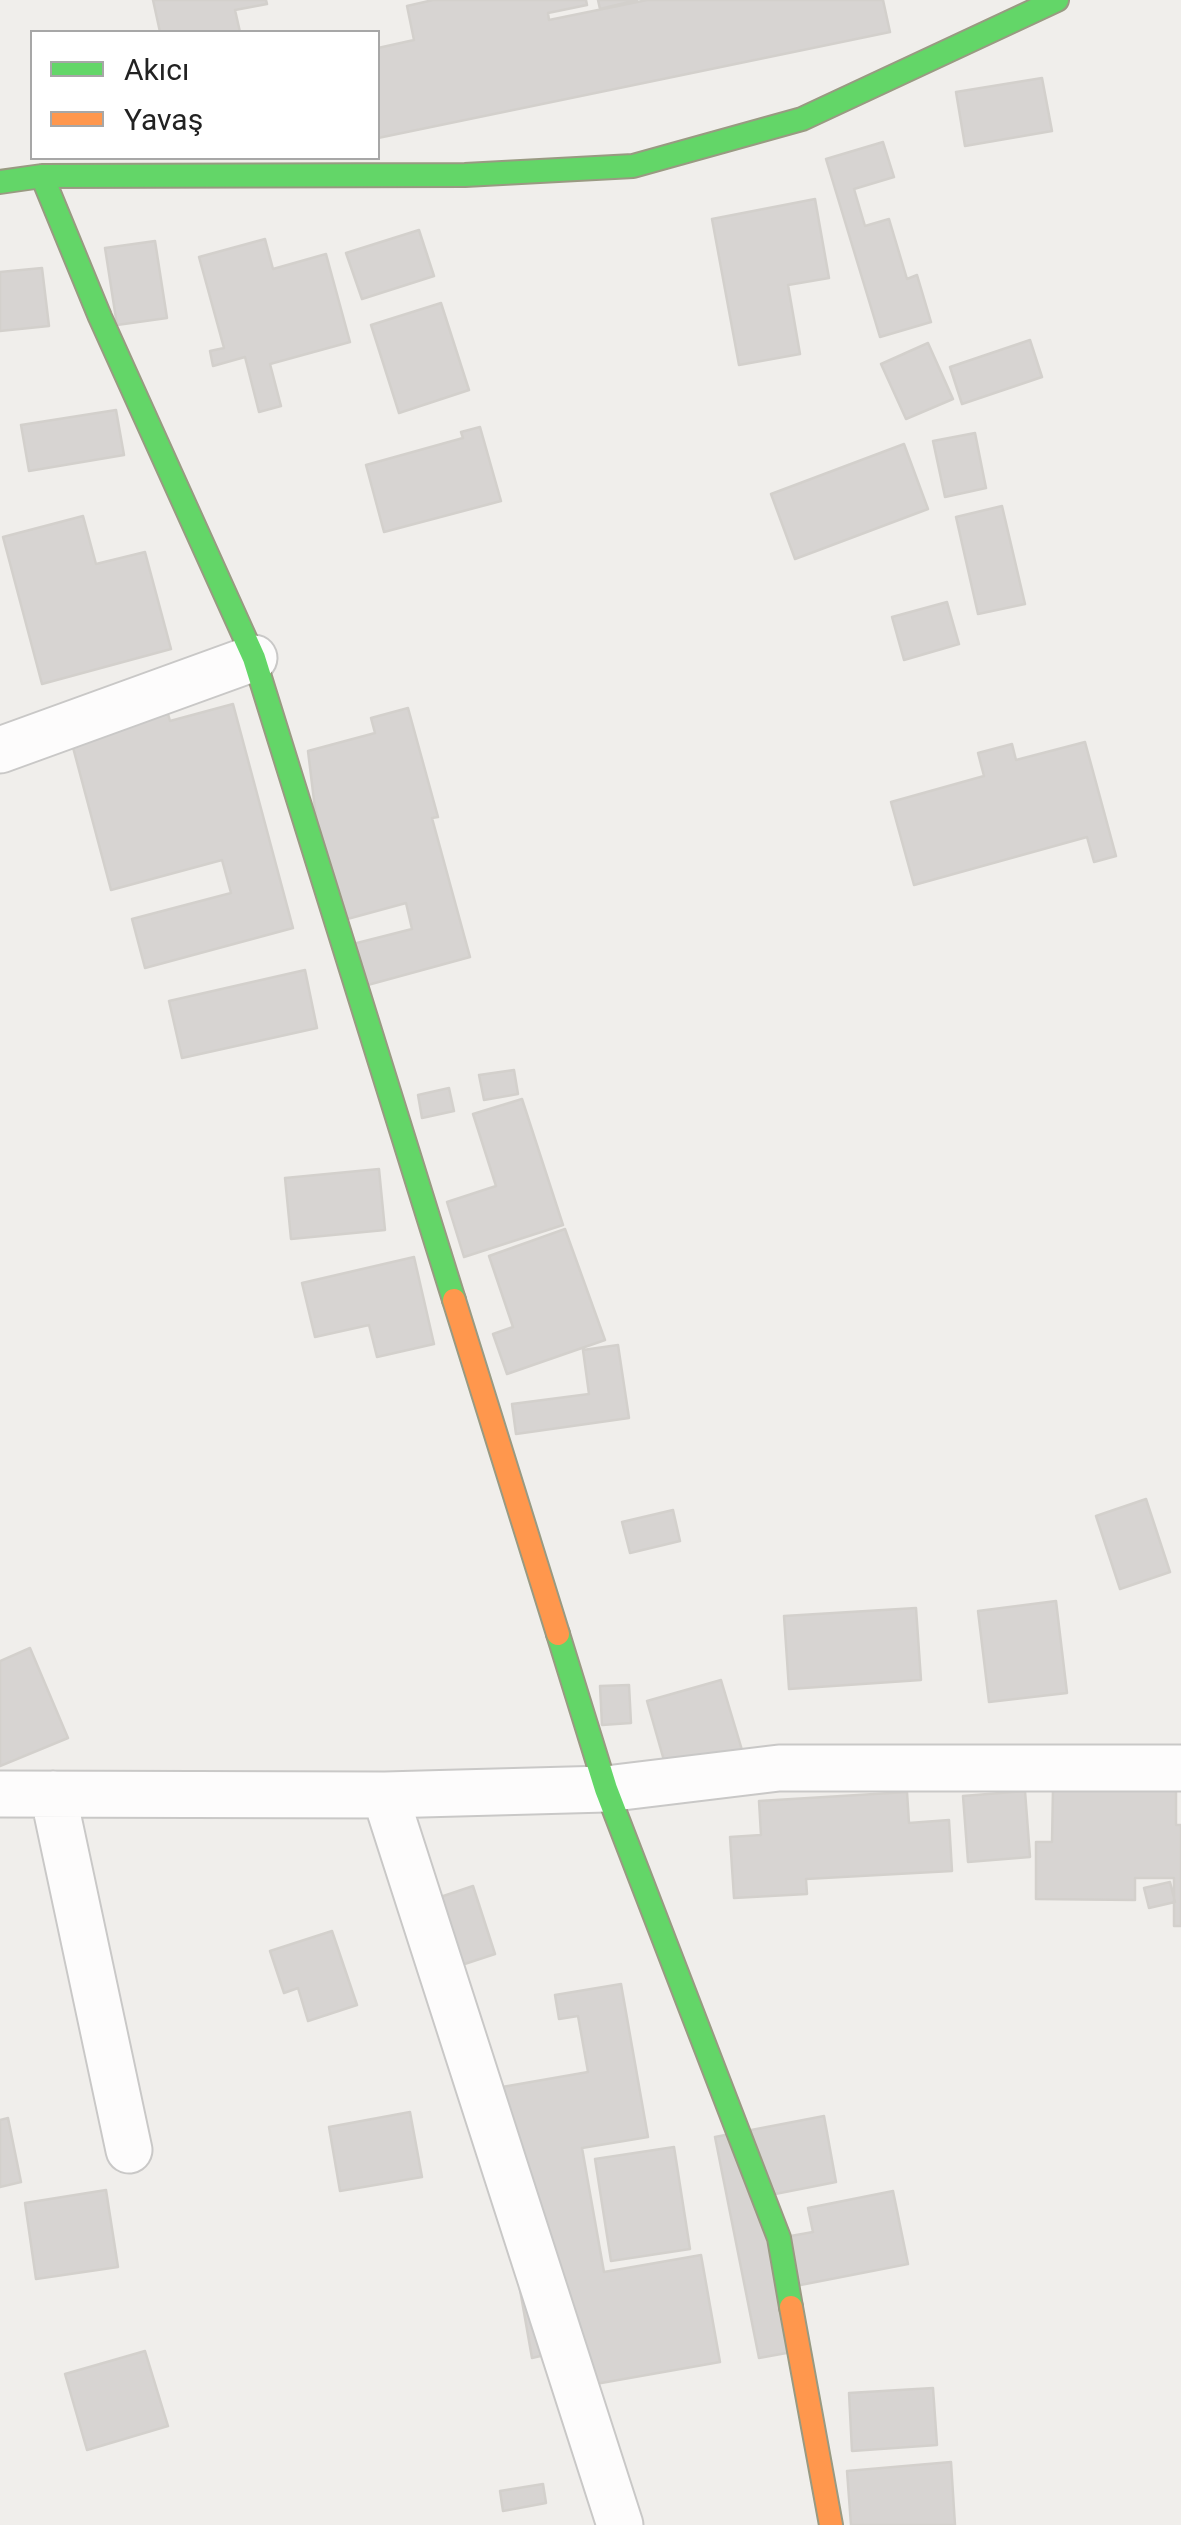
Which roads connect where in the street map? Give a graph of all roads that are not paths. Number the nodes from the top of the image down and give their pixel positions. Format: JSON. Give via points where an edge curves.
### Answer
{"nodes":[{"id":1,"x":1057,"y":0,"type":"edge"},
{"id":2,"x":42,"y":176,"type":"junction"},
{"id":3,"x":0,"y":182,"type":"edge"},
{"id":4,"x":254,"y":658,"type":"junction"},
{"id":5,"x":0,"y":750,"type":"edge"},
{"id":6,"x":1181,"y":1768,"type":"edge"},
{"id":7,"x":606,"y":1789,"type":"junction"},
{"id":8,"x":0,"y":1794,"type":"edge"},
{"id":9,"x":53,"y":1794,"type":"junction"},
{"id":10,"x":385,"y":1795,"type":"junction"},
{"id":11,"x":128,"y":2150,"type":"dead end"},
{"id":12,"x":620,"y":2525,"type":"edge"},
{"id":13,"x":832,"y":2525,"type":"edge"}],
"edges":[{"from":1,"to":2,"type":"street","via":[[802,119],[633,166],[465,174]]},
{"from":2,"to":3,"type":"street"},
{"from":2,"to":4,"type":"street"},
{"from":4,"to":5,"type":"street"},
{"from":4,"to":7,"type":"street"},
{"from":6,"to":7,"type":"street","via":[[779,1768]]},
{"from":7,"to":10,"type":"street"},
{"from":7,"to":13,"type":"street","via":[[779,2238]]},
{"from":8,"to":9,"type":"street"},
{"from":9,"to":10,"type":"street"},
{"from":9,"to":11,"type":"street"},
{"from":10,"to":12,"type":"street"}]}
